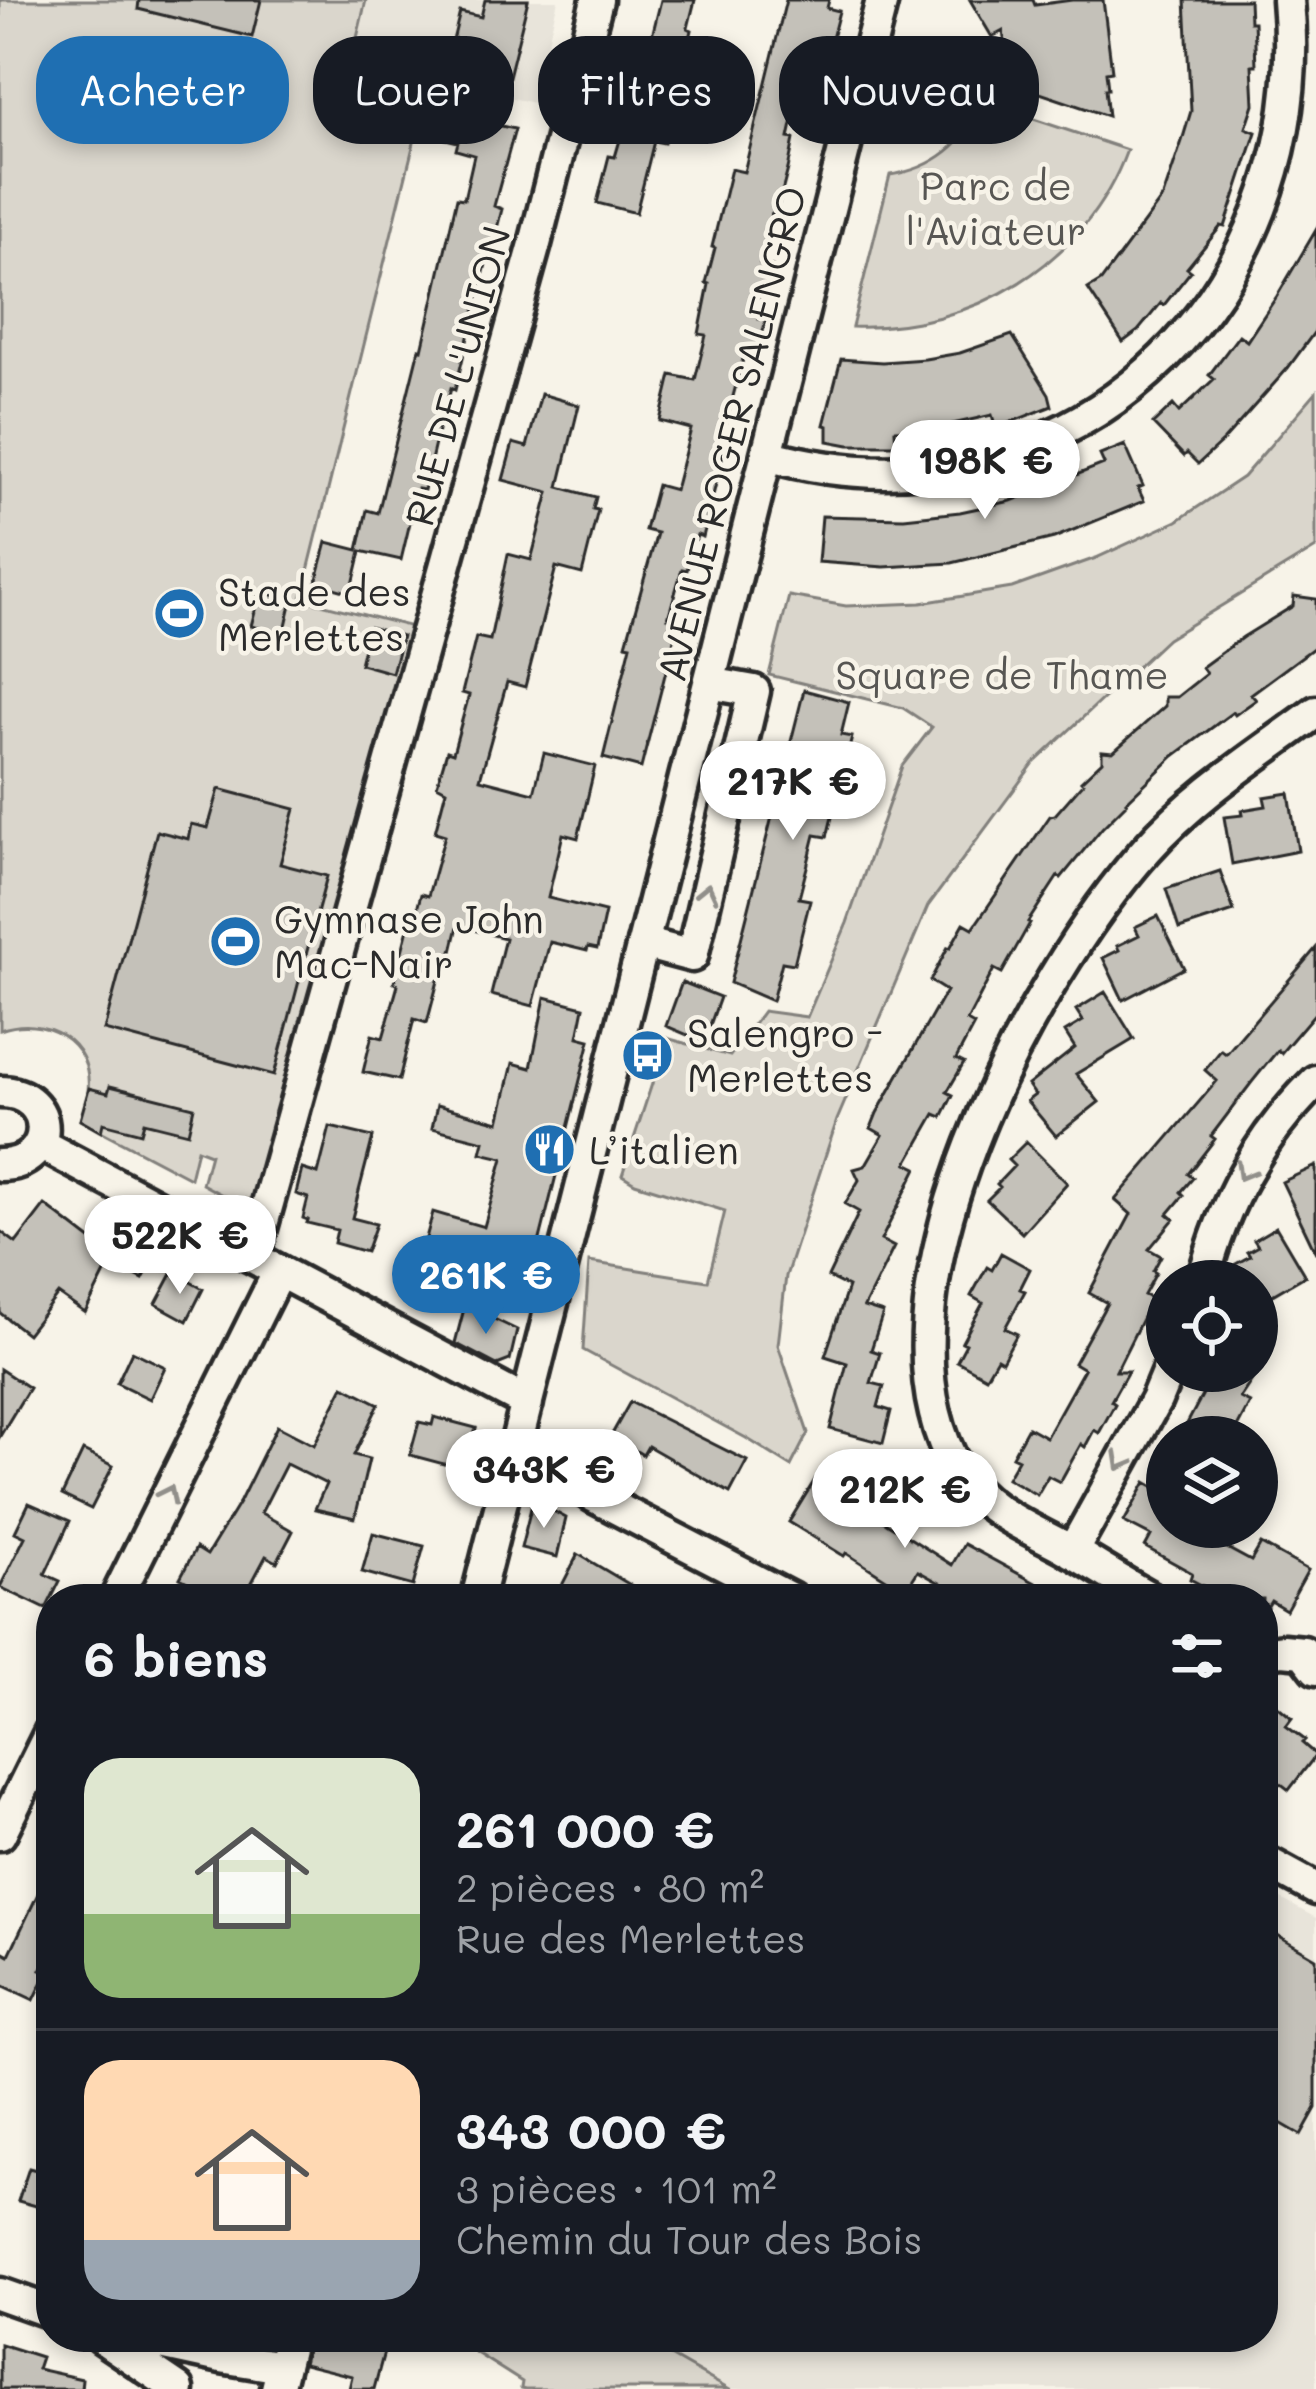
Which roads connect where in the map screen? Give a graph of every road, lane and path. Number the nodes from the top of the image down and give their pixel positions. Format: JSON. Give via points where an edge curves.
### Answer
{"nodes":[{"id":1,"x":597,"y":0,"type":"edge"},
{"id":2,"x":882,"y":0,"type":"edge"},
{"id":3,"x":1288,"y":0,"type":"edge"},
{"id":4,"x":766,"y":454,"type":"junction"},
{"id":5,"x":709,"y":683,"type":"junction"},
{"id":6,"x":1316,"y":712,"type":"edge"},
{"id":7,"x":643,"y":944,"type":"junction"},
{"id":8,"x":1316,"y":1081,"type":"edge"},
{"id":9,"x":0,"y":1092,"type":"edge"},
{"id":10,"x":40,"y":1144,"type":"junction"},
{"id":11,"x":0,"y":1165,"type":"edge"},
{"id":12,"x":1208,"y":1260,"type":"edge"},
{"id":13,"x":266,"y":1264,"type":"junction"},
{"id":14,"x":1159,"y":1392,"type":"edge"},
{"id":15,"x":526,"y":1403,"type":"junction"},
{"id":16,"x":516,"y":1445,"type":"junction"},
{"id":17,"x":1072,"y":1552,"type":"junction"},
{"id":18,"x":123,"y":1584,"type":"edge"},
{"id":19,"x":481,"y":1584,"type":"edge"},
{"id":20,"x":762,"y":1584,"type":"edge"},
{"id":21,"x":1126,"y":1584,"type":"edge"},
{"id":22,"x":1312,"y":1649,"type":"edge"},
{"id":23,"x":1278,"y":1652,"type":"edge"},
{"id":24,"x":36,"y":1761,"type":"edge"},
{"id":25,"x":0,"y":1834,"type":"edge"},
{"id":26,"x":1278,"y":1868,"type":"edge"},
{"id":27,"x":1316,"y":1889,"type":"edge"},
{"id":28,"x":0,"y":2294,"type":"edge"},
{"id":29,"x":36,"y":2307,"type":"edge"},
{"id":30,"x":122,"y":2352,"type":"edge"},
{"id":31,"x":198,"y":2352,"type":"edge"},
{"id":32,"x":283,"y":2364,"type":"edge"},
{"id":33,"x":178,"y":2389,"type":"edge"}],
"edges":[{"from":1,"to":13,"type":"street","name":"RUE DE L'UNION"},
{"from":2,"to":4,"type":"street","name":"AVENUE ROGER SALENGRO"},
{"from":3,"to":4,"type":"street","via":[[1291,100],[1271,194],[1221,295],[1155,369],[1071,427],[973,462],[870,472]]},
{"from":4,"to":5,"type":"street","name":"AVENUE ROGER SALENGRO"},
{"from":5,"to":7,"type":"street","name":"AVENUE ROGER SALENGRO"},
{"from":7,"to":5,"type":"street","one_way":true,"via":[[692,956],[754,692]]},
{"from":6,"to":17,"type":"street","via":[[1208,791],[1103,904],[1061,962],[997,1084],[949,1216],[927,1322],[931,1402],[943,1439],[982,1500]]},
{"from":7,"to":15,"type":"street","name":"AVENUE ROGER SALENGRO"},
{"from":8,"to":12,"type":"street","one_way":true,"via":[[1262,1142],[1233,1191]]},
{"from":9,"to":10,"type":"street","via":[[35,1105]]},
{"from":10,"to":11,"type":"street","via":[[20,1163]]},
{"from":10,"to":13,"type":"street"},
{"from":13,"to":15,"type":"street"},
{"from":18,"to":13,"type":"street","name":"RUE DE L'UNION","one_way":true},
{"from":14,"to":17,"type":"street","one_way":true},
{"from":15,"to":16,"type":"street","name":"AVENUE ROGER SALENGRO"},
{"from":16,"to":19,"type":"street","name":"AVENUE ROGER SALENGRO"},
{"from":16,"to":20,"type":"street","via":[[595,1497]]},
{"from":17,"to":21,"type":"street"},
{"from":22,"to":23,"type":"street"},
{"from":24,"to":25,"type":"street"},
{"from":26,"to":27,"type":"street"},
{"from":28,"to":29,"type":"street"},
{"from":30,"to":33,"type":"street"},
{"from":31,"to":32,"type":"street"}]}
